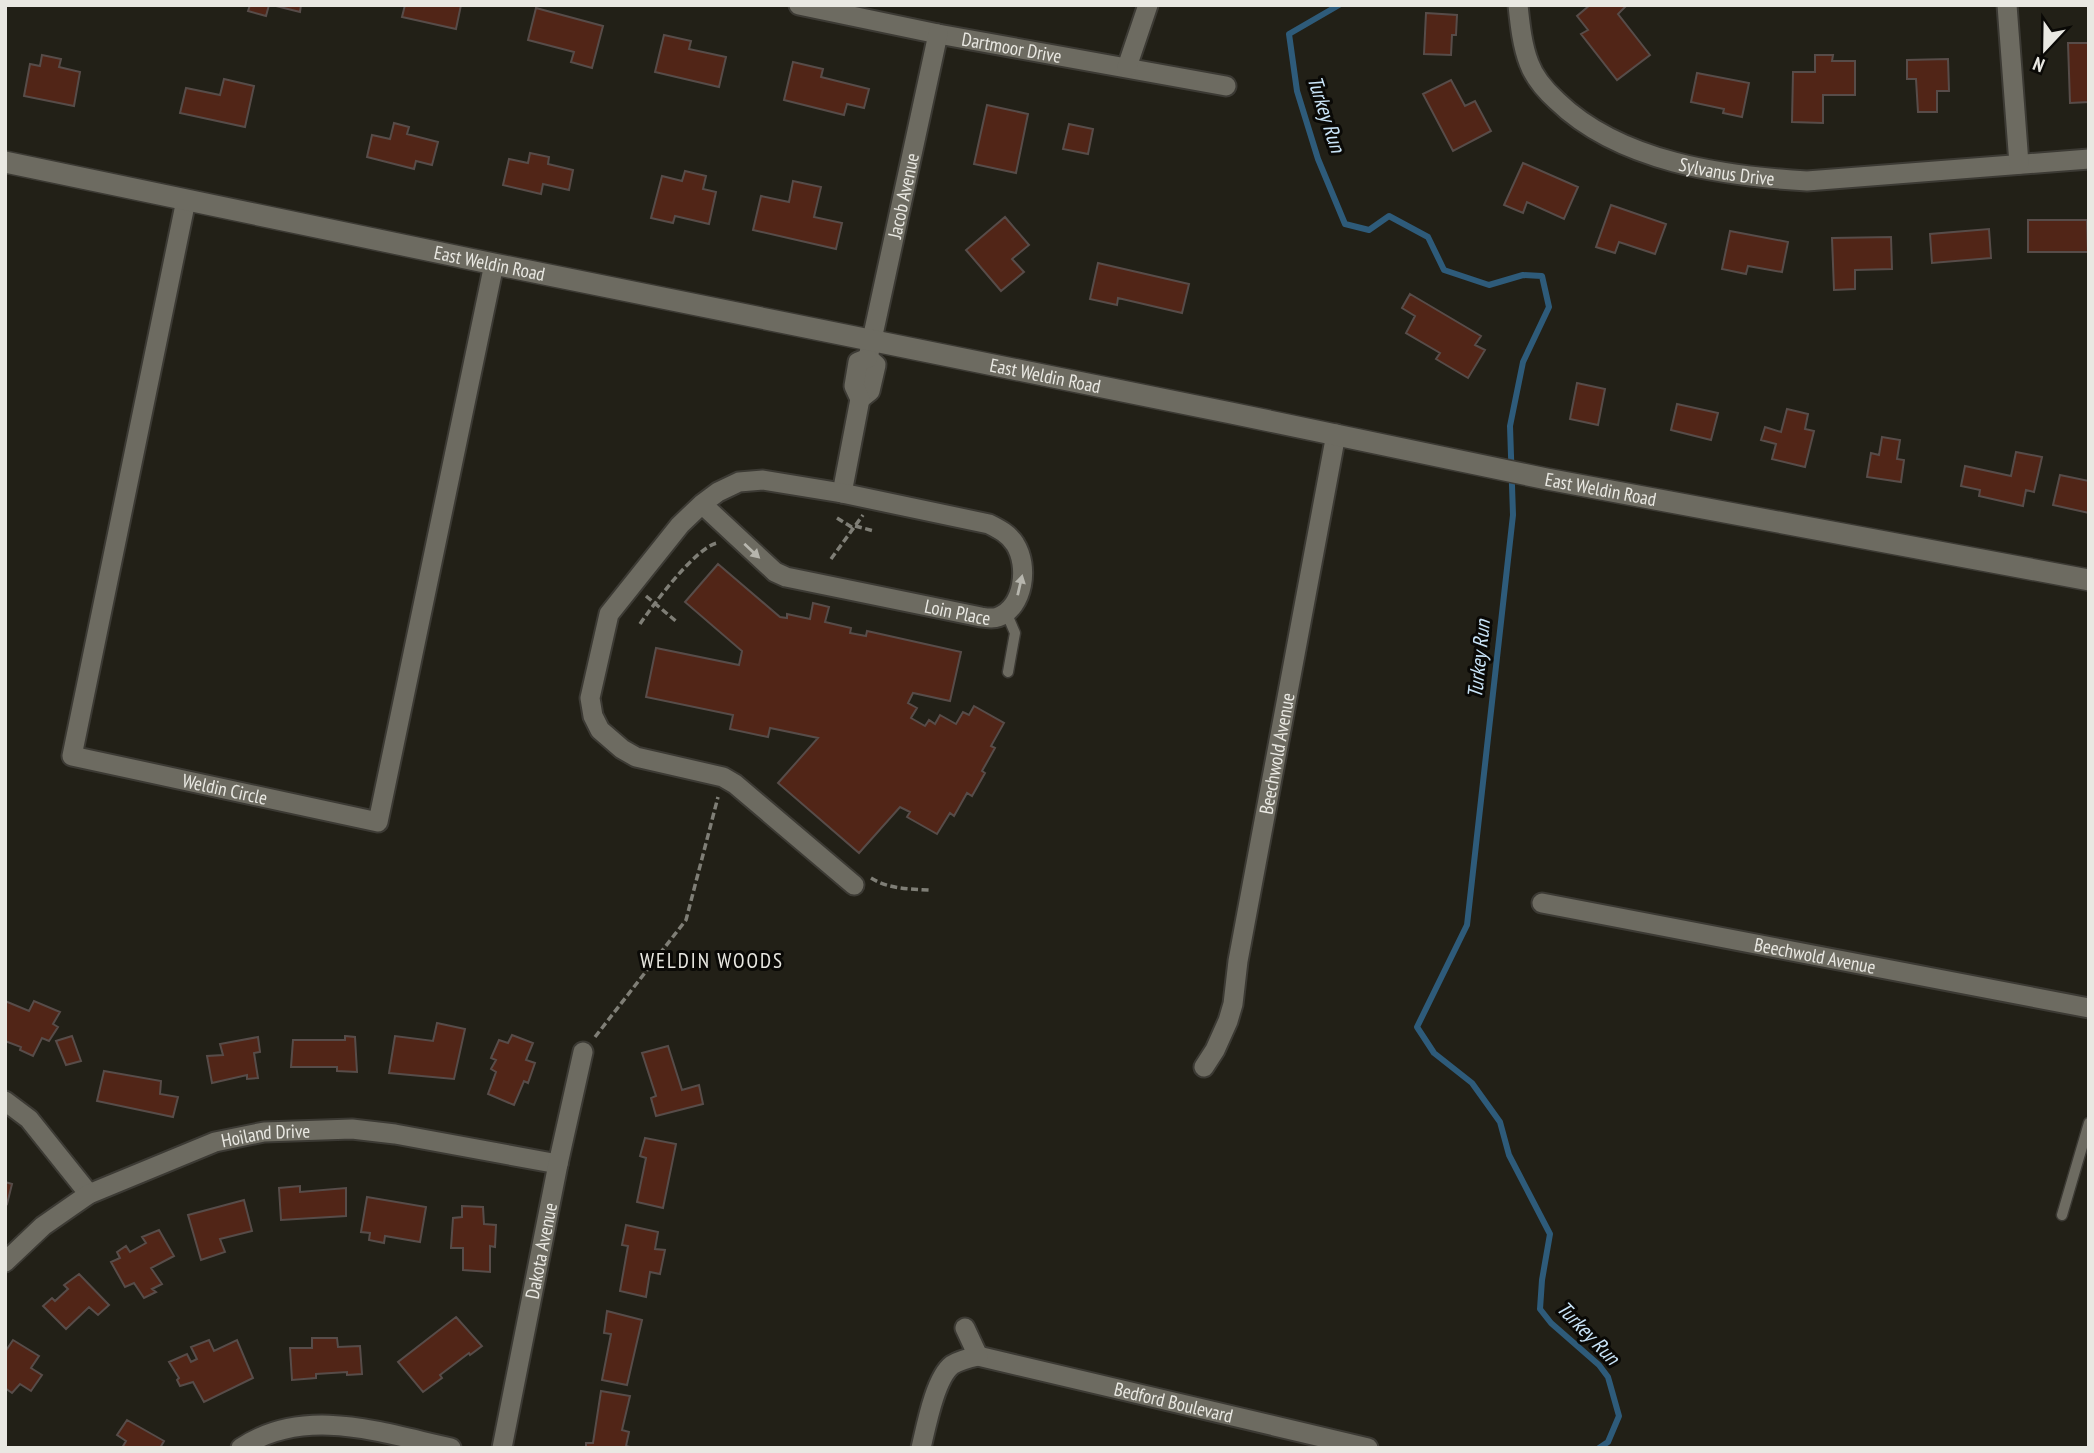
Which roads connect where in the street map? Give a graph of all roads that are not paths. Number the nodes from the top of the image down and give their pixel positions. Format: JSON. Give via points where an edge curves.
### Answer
{"nodes":[{"id":1,"x":799,"y":5,"type":"edge"},
{"id":2,"x":1148,"y":5,"type":"edge"},
{"id":3,"x":1518,"y":5,"type":"edge"},
{"id":4,"x":2007,"y":5,"type":"edge"},
{"id":5,"x":938,"y":34,"type":"junction"},
{"id":6,"x":1127,"y":67,"type":"junction"},
{"id":7,"x":1226,"y":86,"type":"dead end"},
{"id":8,"x":2089,"y":159,"type":"edge"},
{"id":9,"x":5,"y":162,"type":"edge"},
{"id":10,"x":2019,"y":164,"type":"junction"},
{"id":11,"x":186,"y":200,"type":"junction"},
{"id":12,"x":494,"y":264,"type":"junction"},
{"id":13,"x":869,"y":349,"type":"junction"},
{"id":14,"x":1336,"y":434,"type":"junction"},
{"id":15,"x":842,"y":493,"type":"junction"},
{"id":16,"x":702,"y":505,"type":"junction"},
{"id":17,"x":2089,"y":580,"type":"edge"},
{"id":18,"x":1006,"y":612,"type":"junction"},
{"id":19,"x":1008,"y":672,"type":"dead end"},
{"id":20,"x":861,"y":881,"type":"road end"},
{"id":21,"x":1542,"y":903,"type":"dead end"},
{"id":22,"x":2089,"y":1008,"type":"edge"},
{"id":23,"x":583,"y":1052,"type":"road end"},
{"id":24,"x":1204,"y":1067,"type":"dead end"},
{"id":25,"x":5,"y":1101,"type":"edge"},
{"id":26,"x":2089,"y":1123,"type":"edge"},
{"id":27,"x":558,"y":1164,"type":"junction"},
{"id":28,"x":89,"y":1194,"type":"junction"},
{"id":29,"x":2062,"y":1215,"type":"dead end"},
{"id":30,"x":5,"y":1262,"type":"edge"},
{"id":31,"x":965,"y":1328,"type":"dead end"},
{"id":32,"x":978,"y":1356,"type":"junction"},
{"id":33,"x":240,"y":1448,"type":"edge"},
{"id":34,"x":451,"y":1448,"type":"edge"},
{"id":35,"x":502,"y":1448,"type":"edge"},
{"id":36,"x":921,"y":1448,"type":"edge"},
{"id":37,"x":1368,"y":1448,"type":"edge"}],
"edges":[{"from":1,"to":5,"type":"street","name":"Dartmoor Drive"},
{"from":2,"to":6,"type":"street"},
{"from":3,"to":10,"type":"street","name":"Sylvanus Drive","via":[[1529,65],[1546,90],[1570,114],[1643,152],[1703,169],[1807,181]]},
{"from":4,"to":10,"type":"street"},
{"from":5,"to":6,"type":"street","name":"Dartmoor Drive"},
{"from":5,"to":13,"type":"street","name":"Jacob Avenue"},
{"from":6,"to":7,"type":"street","name":"Dartmoor Drive"},
{"from":8,"to":10,"type":"street","name":"Sylvanus Drive"},
{"from":9,"to":11,"type":"street","name":"East Weldin Road"},
{"from":11,"to":12,"type":"street","name":"East Weldin Road"},
{"from":11,"to":12,"type":"street","name":"Weldin Circle","via":[[72,757],[378,822]]},
{"from":12,"to":13,"type":"street","name":"East Weldin Road"},
{"from":13,"to":14,"type":"street","name":"East Weldin Road"},
{"from":13,"to":15,"type":"street","name":"Jacob Avenue","via":[[876,365],[870,391],[860,399]]},
{"from":14,"to":17,"type":"street","name":"East Weldin Road","via":[[1547,479]]},
{"from":14,"to":24,"type":"street","name":"Beechwold Avenue","via":[[1233,1004]]},
{"from":15,"to":16,"type":"street","name":"Loin Place","via":[[763,480],[739,482]]},
{"from":18,"to":15,"type":"street","name":"Loin Place","one_way":true,"via":[[1016,601],[1023,573],[1021,557],[1004,532],[989,523]]},
{"from":16,"to":18,"type":"street","name":"Loin Place","one_way":true,"via":[[786,577],[981,617],[995,618]]},
{"from":16,"to":20,"type":"street","name":"Loin Place","via":[[680,525],[609,614],[590,698],[593,716],[600,730],[636,757],[723,777]]},
{"from":18,"to":19,"type":"lane","via":[[1015,634]]},
{"from":21,"to":22,"type":"street","name":"Beechwold Avenue"},
{"from":23,"to":27,"type":"street","name":"Dakota Avenue"},
{"from":25,"to":28,"type":"street","via":[[29,1119]]},
{"from":26,"to":29,"type":"lane"},
{"from":27,"to":28,"type":"street","name":"Hoiland Drive","via":[[395,1133],[352,1129],[264,1132],[215,1142]]},
{"from":27,"to":35,"type":"street","name":"Dakota Avenue"},
{"from":28,"to":30,"type":"street","name":"Hoiland Drive","via":[[43,1226]]},
{"from":31,"to":32,"type":"street"},
{"from":32,"to":36,"type":"street","via":[[950,1367],[940,1382]]},
{"from":32,"to":37,"type":"street","name":"Bedford Boulevard"},
{"from":33,"to":34,"type":"street","via":[[297,1425],[323,1424]]}]}
